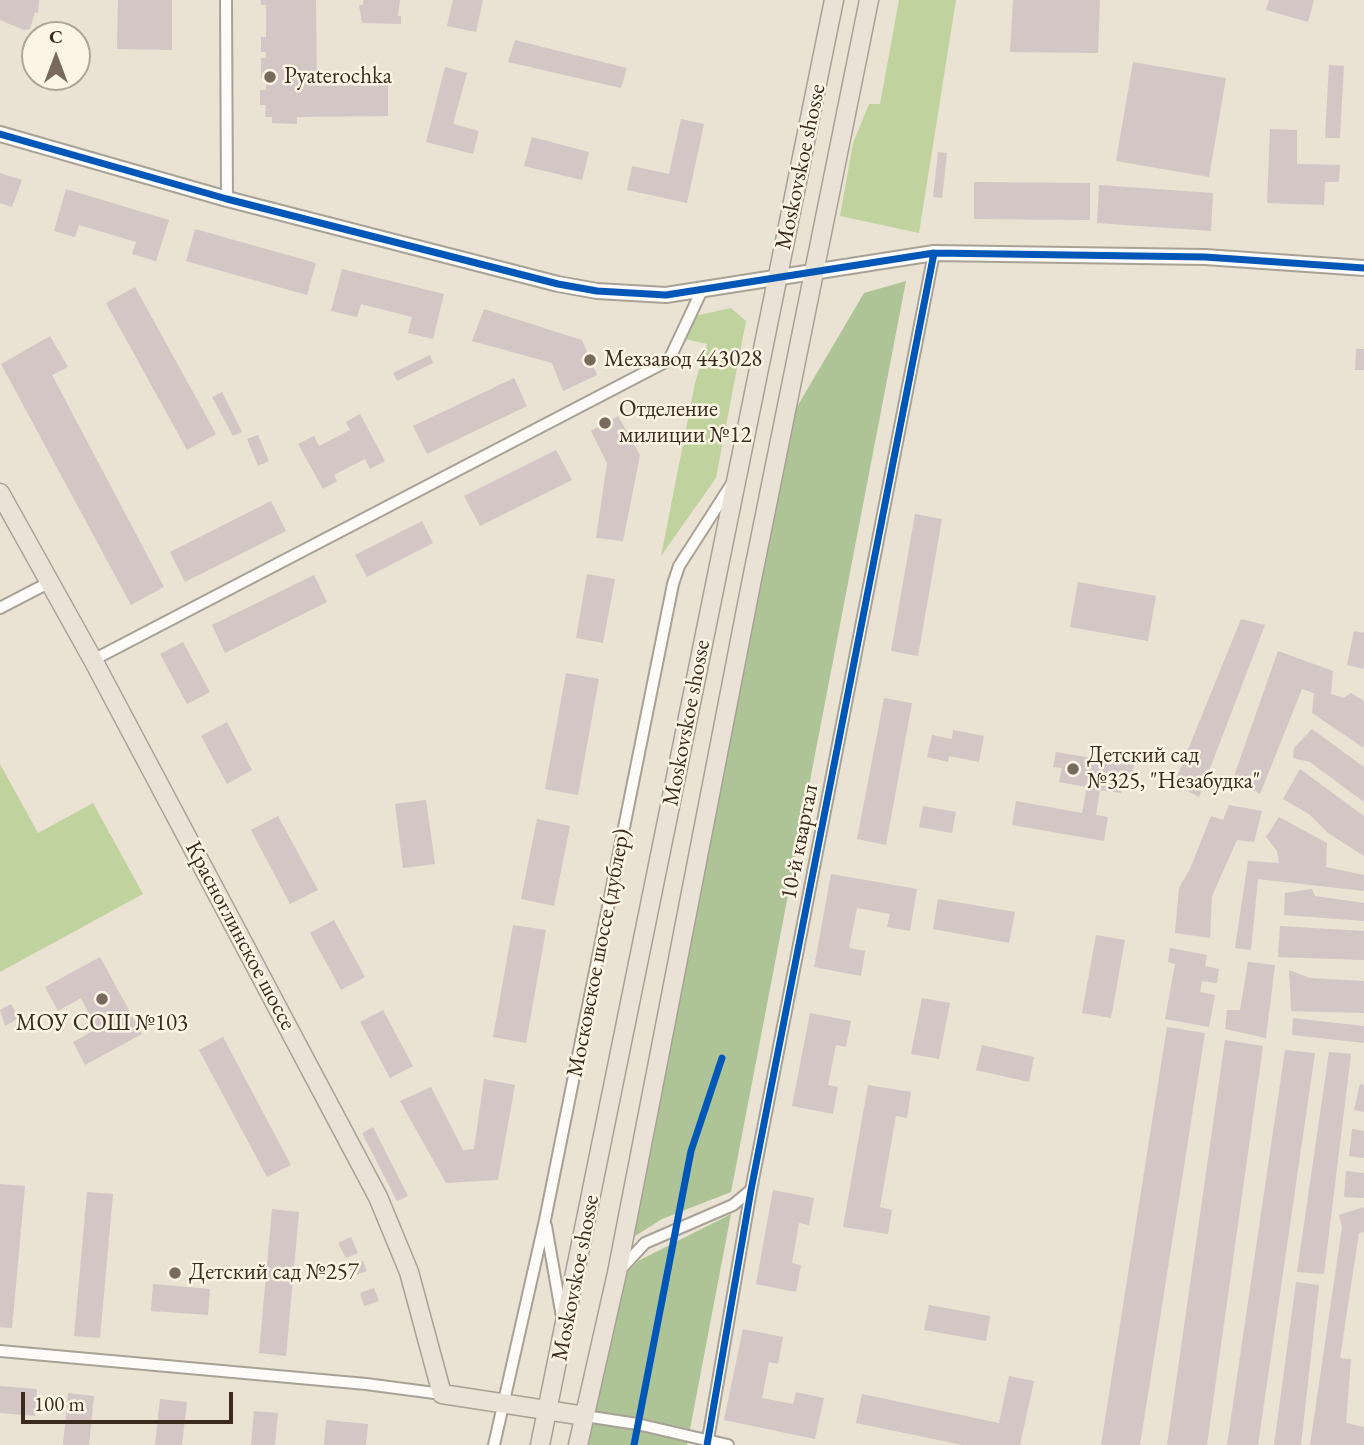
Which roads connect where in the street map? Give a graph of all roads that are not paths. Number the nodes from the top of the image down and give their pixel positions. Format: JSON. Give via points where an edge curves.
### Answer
{"nodes":[{"id":1,"x":226,"y":0,"type":"edge"},
{"id":2,"x":834,"y":0,"type":"edge"},
{"id":3,"x":869,"y":0,"type":"edge"},
{"id":4,"x":0,"y":134,"type":"edge"},
{"id":5,"x":228,"y":199,"type":"junction"},
{"id":6,"x":934,"y":253,"type":"junction"},
{"id":7,"x":1364,"y":268,"type":"edge"},
{"id":8,"x":814,"y":270,"type":"junction"},
{"id":9,"x":778,"y":276,"type":"junction"},
{"id":10,"x":702,"y":290,"type":"junction"},
{"id":11,"x":737,"y":476,"type":"junction"},
{"id":12,"x":0,"y":493,"type":"edge"},
{"id":13,"x":50,"y":582,"type":"junction"},
{"id":14,"x":0,"y":608,"type":"edge"},
{"id":15,"x":93,"y":660,"type":"junction"},
{"id":16,"x":751,"y":1190,"type":"junction"},
{"id":17,"x":545,"y":1220,"type":"junction"},
{"id":18,"x":617,"y":1273,"type":"junction"},
{"id":19,"x":564,"y":1329,"type":"junction"},
{"id":20,"x":0,"y":1351,"type":"edge"},
{"id":21,"x":442,"y":1394,"type":"junction"},
{"id":22,"x":501,"y":1404,"type":"junction"},
{"id":23,"x":548,"y":1411,"type":"junction"},
{"id":24,"x":585,"y":1416,"type":"junction"},
{"id":25,"x":707,"y":1442,"type":"edge"},
{"id":26,"x":494,"y":1445,"type":"edge"},
{"id":27,"x":540,"y":1445,"type":"edge"},
{"id":28,"x":578,"y":1445,"type":"edge"},
{"id":29,"x":728,"y":1445,"type":"edge"}],
"edges":[{"from":1,"to":5,"type":"street"},
{"from":2,"to":9,"type":"main road","name":"Moskovskoe shosse"},
{"from":3,"to":8,"type":"main road","name":"Moskovskoe shosse"},
{"from":4,"to":5,"type":"street"},
{"from":5,"to":10,"type":"street","via":[[558,284],[666,295]]},
{"from":6,"to":7,"type":"street","via":[[1205,257]]},
{"from":6,"to":8,"type":"street"},
{"from":6,"to":16,"type":"street","name":"10-й квартал"},
{"from":8,"to":9,"type":"street"},
{"from":8,"to":18,"type":"main road","name":"Moskovskoe shosse"},
{"from":9,"to":10,"type":"street"},
{"from":9,"to":11,"type":"main road","name":"Moskovskoe shosse"},
{"from":10,"to":15,"type":"street","via":[[669,360]]},
{"from":11,"to":17,"type":"street","name":"Московское шоссе (дублер)","via":[[679,566],[673,584]]},
{"from":11,"to":19,"type":"main road","name":"Moskovskoe shosse"},
{"from":12,"to":13,"type":"main road","name":"Красноглинское шоссе"},
{"from":13,"to":14,"type":"street"},
{"from":13,"to":15,"type":"main road","name":"Красноглинское шоссе"},
{"from":15,"to":21,"type":"main road","name":"Красноглинское шоссе","via":[[387,1215],[409,1272]]},
{"from":16,"to":18,"type":"street","via":[[733,1205],[645,1243]]},
{"from":16,"to":25,"type":"street","name":"10-й квартал"},
{"from":17,"to":19,"type":"street"},
{"from":17,"to":22,"type":"street","name":"Московское шоссе (дублер)"},
{"from":18,"to":24,"type":"main road","name":"Moskovskoe shosse"},
{"from":19,"to":23,"type":"main road","name":"Moskovskoe shosse"},
{"from":20,"to":21,"type":"street"},
{"from":21,"to":22,"type":"main road"},
{"from":22,"to":23,"type":"main road"},
{"from":22,"to":26,"type":"street","name":"Московское шоссе (дублер)"},
{"from":23,"to":24,"type":"main road"},
{"from":23,"to":27,"type":"main road","name":"Moskovskoe shosse"},
{"from":24,"to":25,"type":"street"},
{"from":24,"to":28,"type":"main road","name":"Moskovskoe shosse"},
{"from":25,"to":29,"type":"street"}]}
